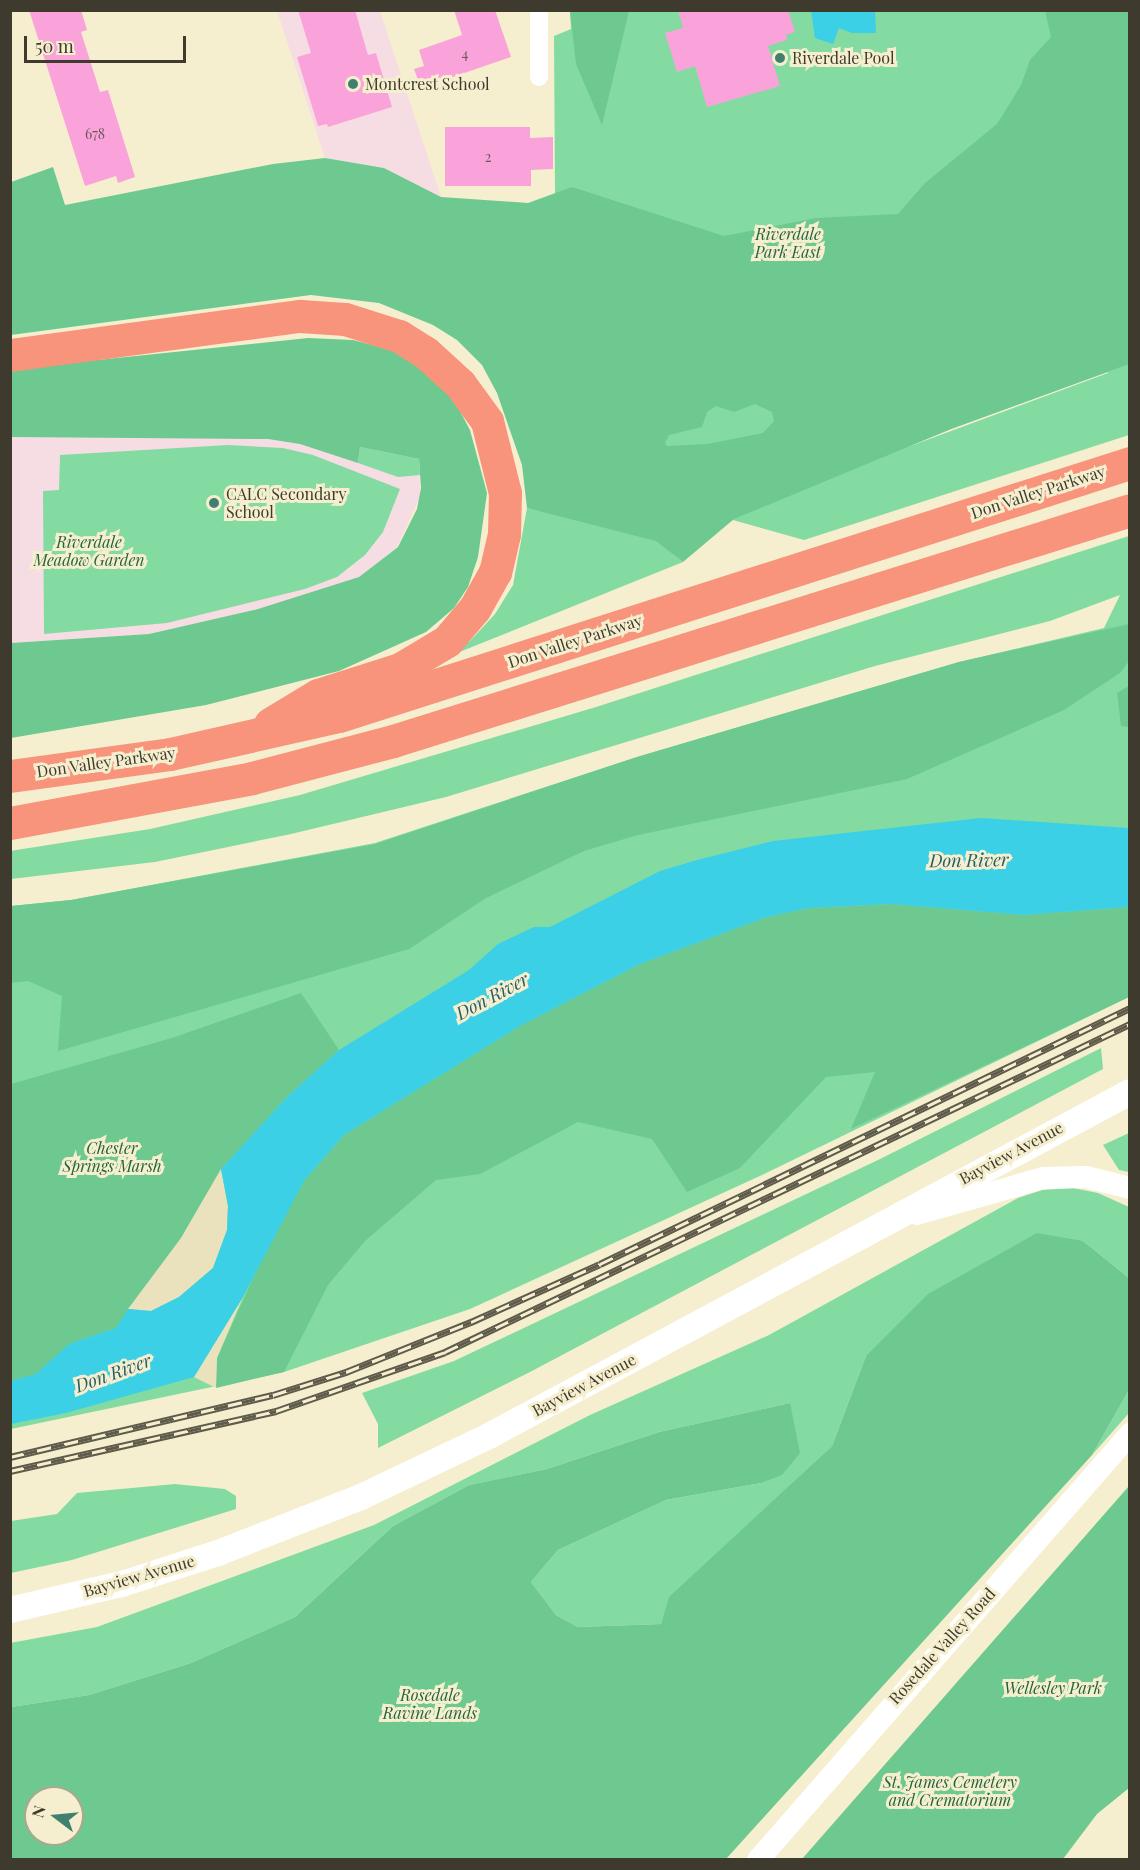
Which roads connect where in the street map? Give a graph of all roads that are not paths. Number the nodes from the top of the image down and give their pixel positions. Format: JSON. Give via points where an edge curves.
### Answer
{"nodes":[{"id":1,"x":539,"y":10,"type":"edge"},
{"id":2,"x":540,"y":77,"type":"dead end"},
{"id":3,"x":10,"y":355,"type":"edge"},
{"id":4,"x":1130,"y":463,"type":"edge"},
{"id":5,"x":1130,"y":510,"type":"edge"},
{"id":6,"x":249,"y":739,"type":"junction"},
{"id":7,"x":10,"y":776,"type":"edge"},
{"id":8,"x":10,"y":823,"type":"edge"},
{"id":9,"x":1130,"y":1092,"type":"edge"},
{"id":10,"x":1130,"y":1188,"type":"edge"},
{"id":11,"x":875,"y":1226,"type":"junction"},
{"id":12,"x":1130,"y":1434,"type":"edge"},
{"id":13,"x":10,"y":1610,"type":"edge"},
{"id":14,"x":758,"y":1860,"type":"edge"}],
"edges":[{"from":1,"to":2,"type":"street"},
{"from":3,"to":6,"type":"highway","via":[[300,316],[345,319],[399,336],[426,353],[460,384],[487,421],[505,493],[504,534],[495,572],[475,608],[447,641],[400,669],[306,701]]},
{"from":4,"to":6,"type":"highway","name":"Don Valley Parkway","via":[[404,696]]},
{"from":5,"to":8,"type":"highway","via":[[393,741],[252,778]]},
{"from":6,"to":7,"type":"highway","name":"Don Valley Parkway"},
{"from":9,"to":11,"type":"main road","name":"Bayview Avenue"},
{"from":10,"to":11,"type":"street","via":[[1086,1177],[1043,1178]]},
{"from":11,"to":13,"type":"main road","name":"Bayview Avenue","via":[[489,1436],[361,1497],[122,1584]]},
{"from":12,"to":14,"type":"street","name":"Rosedale Valley Road"}]}
